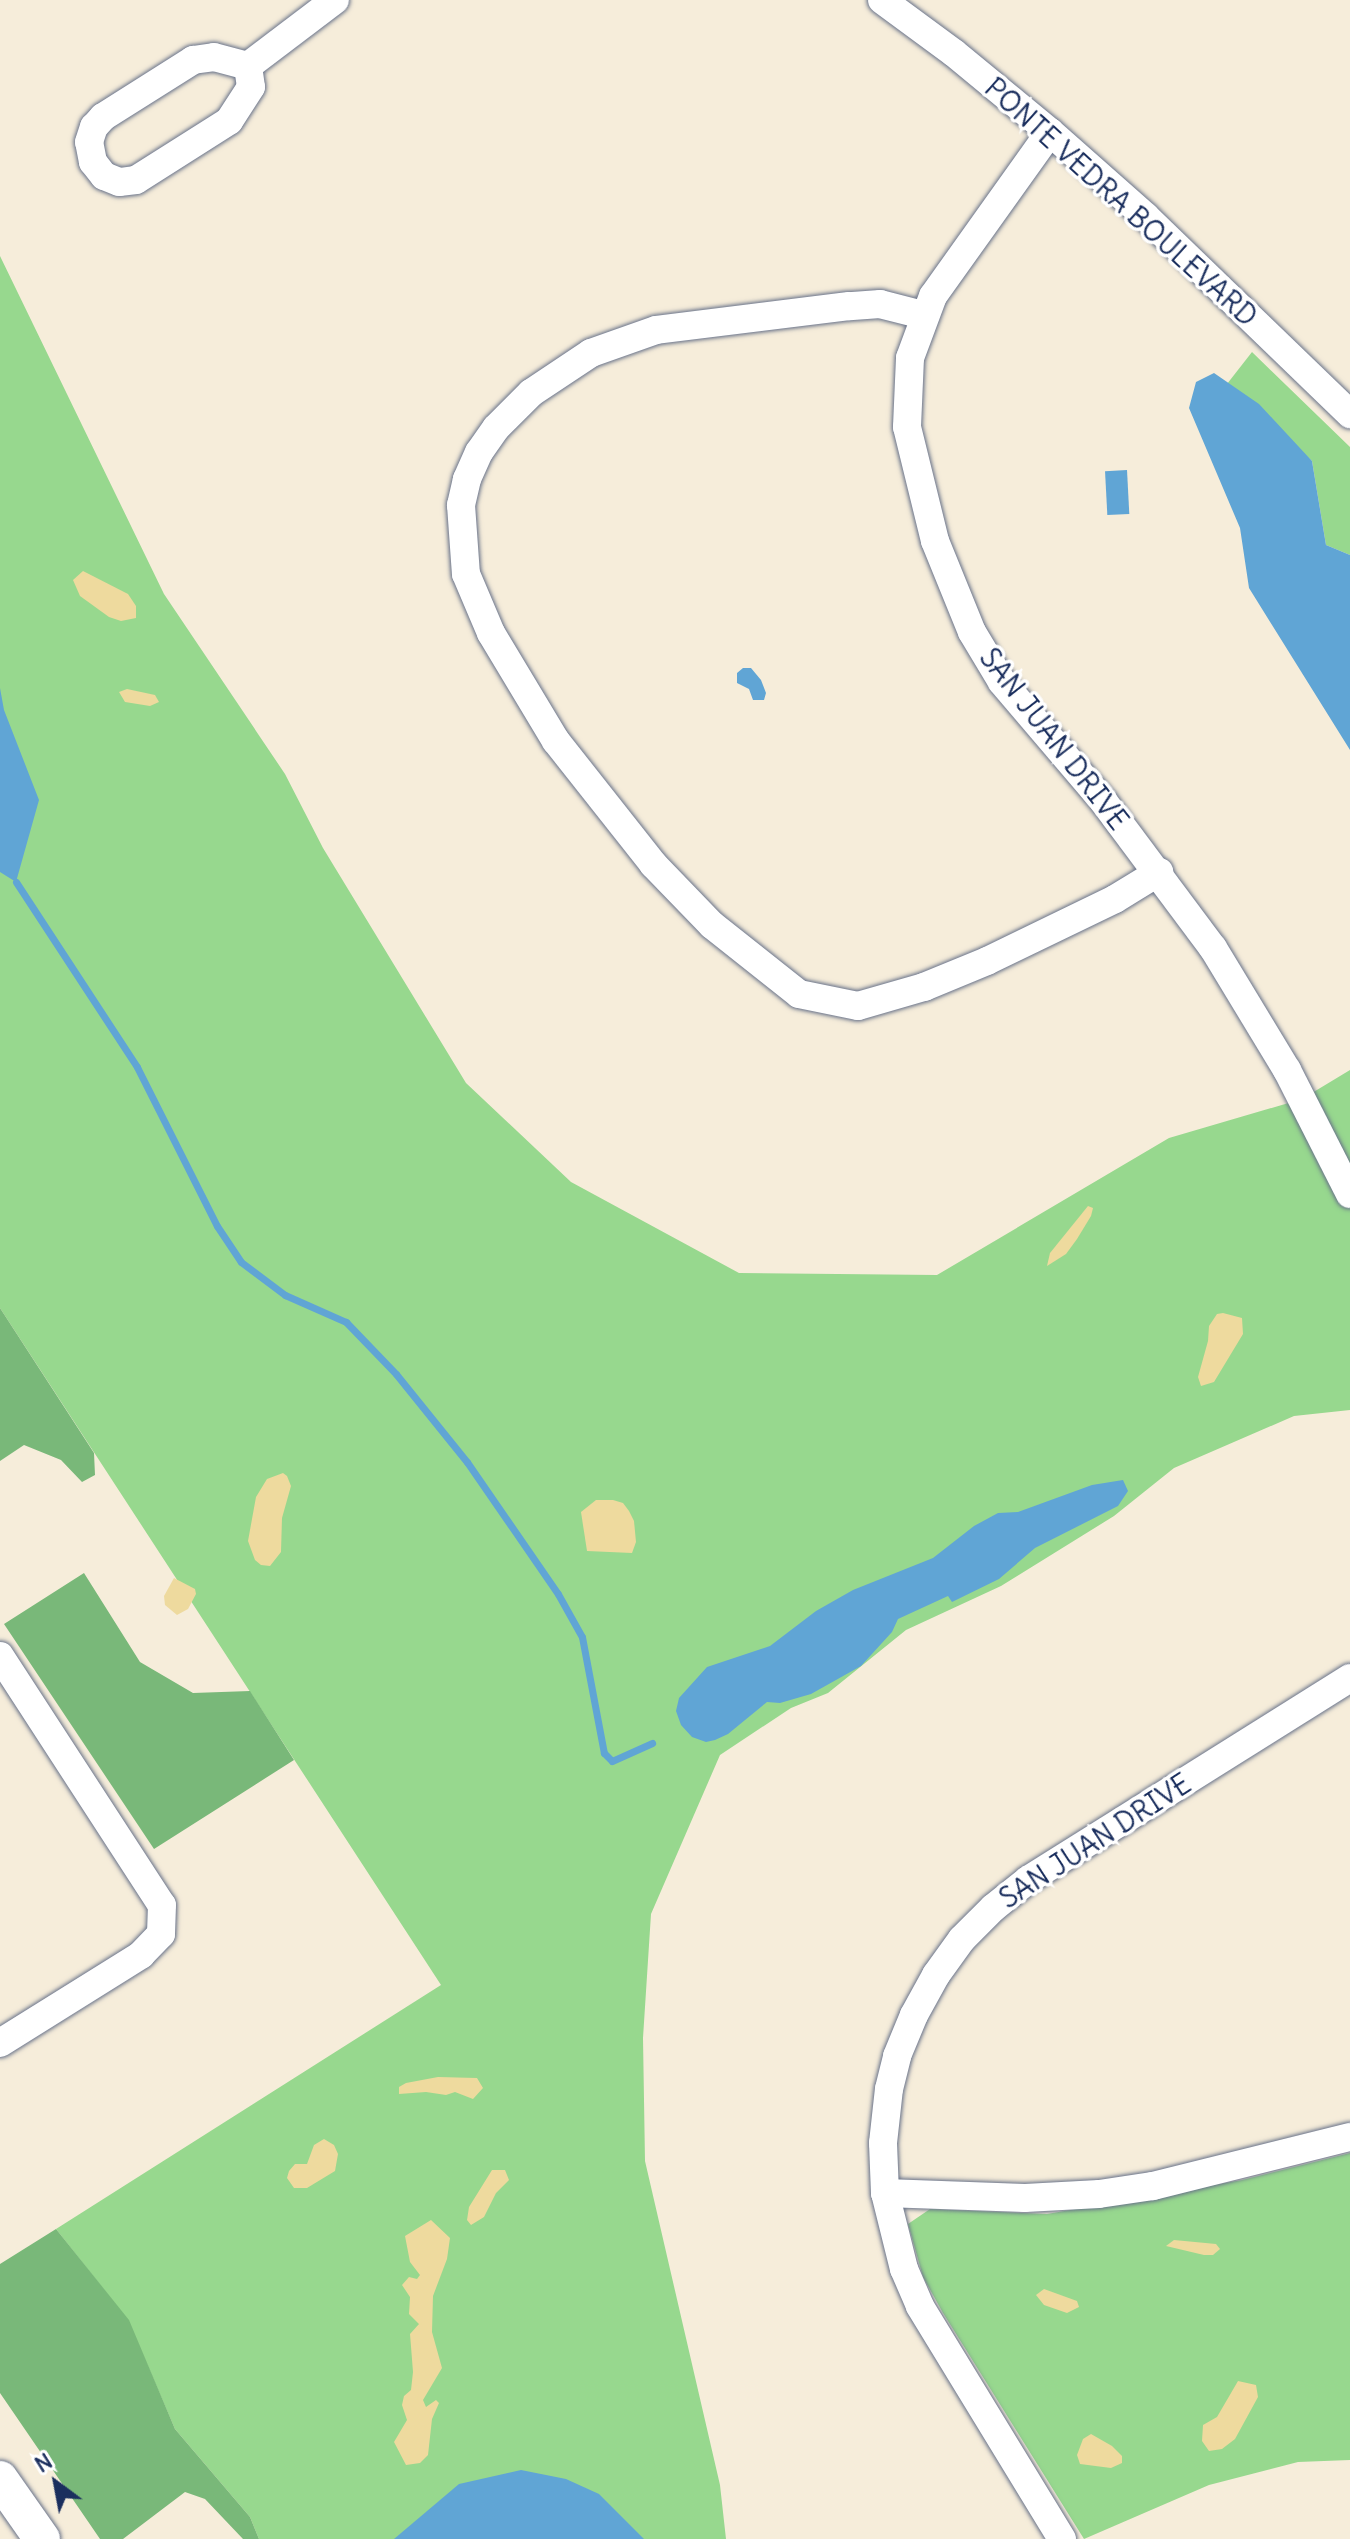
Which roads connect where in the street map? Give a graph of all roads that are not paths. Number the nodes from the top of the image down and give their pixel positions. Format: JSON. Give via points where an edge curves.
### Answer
{"nodes":[{"id":1,"x":335,"y":0,"type":"edge"},
{"id":2,"x":882,"y":0,"type":"edge"},
{"id":3,"x":248,"y":66,"type":"junction"},
{"id":4,"x":1050,"y":132,"type":"junction"},
{"id":5,"x":923,"y":315,"type":"junction"},
{"id":6,"x":1350,"y":414,"type":"edge"},
{"id":7,"x":1159,"y":872,"type":"junction"},
{"id":8,"x":1350,"y":1194,"type":"edge"},
{"id":9,"x":0,"y":1656,"type":"edge"},
{"id":10,"x":1350,"y":1678,"type":"edge"},
{"id":11,"x":0,"y":2043,"type":"edge"},
{"id":12,"x":1350,"y":2137,"type":"edge"},
{"id":13,"x":885,"y":2193,"type":"junction"},
{"id":14,"x":0,"y":2479,"type":"edge"},
{"id":15,"x":36,"y":2534,"type":"edge"},
{"id":16,"x":1062,"y":2539,"type":"edge"}],
"edges":[{"from":1,"to":3,"type":"street"},
{"from":2,"to":4,"type":"street","name":"PONTE VEDRA BOULEVARD"},
{"from":3,"to":3,"type":"street","via":[[251,87],[229,121],[150,172],[119,182],[104,176],[93,162],[89,142],[103,117],[193,60],[214,57]]},
{"from":4,"to":5,"type":"street","name":"SAN JUAN DRIVE"},
{"from":4,"to":6,"type":"street","name":"PONTE VEDRA BOULEVARD"},
{"from":5,"to":7,"type":"street","name":"SAN JUAN DRIVE","via":[[910,358],[907,427],[955,598],[1002,682]]},
{"from":5,"to":7,"type":"street","via":[[880,304],[849,306],[656,330],[591,353],[531,393],[479,452],[461,505],[466,574],[491,633],[556,741],[653,864],[712,925],[799,994],[858,1006],[924,987],[1115,899]]},
{"from":7,"to":8,"type":"street","name":"SAN JUAN DRIVE","via":[[1267,1034]]},
{"from":9,"to":11,"type":"street","via":[[162,1905],[161,1934],[141,1955]]},
{"from":10,"to":13,"type":"street","name":"SAN JUAN DRIVE","via":[[1028,1880],[962,1939],[936,1975],[897,2056],[883,2143]]},
{"from":12,"to":13,"type":"street","via":[[1153,2186],[1099,2194],[1025,2198]]},
{"from":13,"to":16,"type":"street","name":"SAN JUAN DRIVE","via":[[896,2244],[920,2306]]},
{"from":14,"to":15,"type":"main road"}]}
